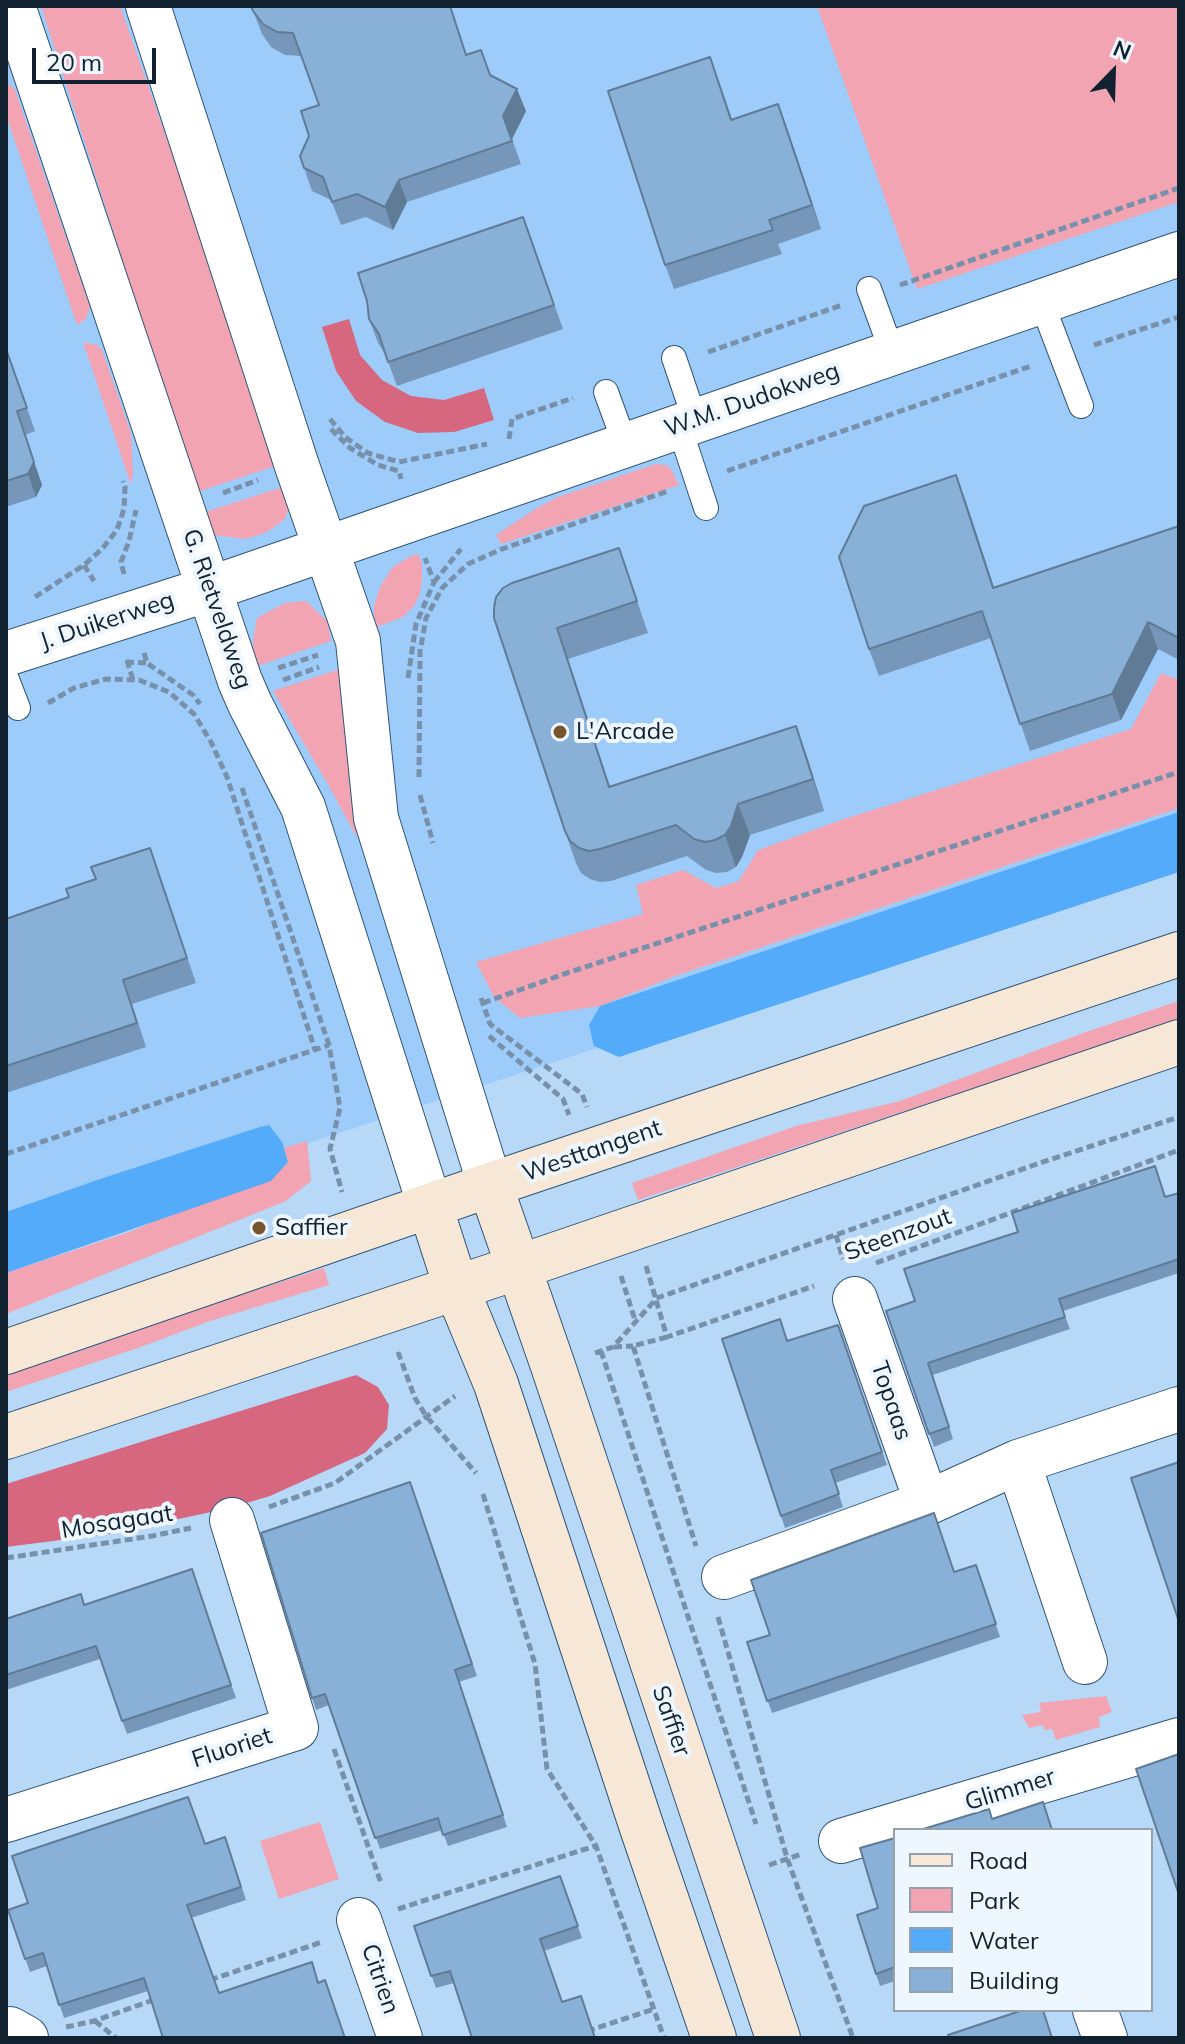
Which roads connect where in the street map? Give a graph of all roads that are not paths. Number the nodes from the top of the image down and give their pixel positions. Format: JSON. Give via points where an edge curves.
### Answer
{"nodes":[{"id":1,"x":13,"y":6,"type":"edge"},
{"id":2,"x":148,"y":6,"type":"edge"},
{"id":3,"x":1179,"y":254,"type":"edge"},
{"id":4,"x":870,"y":292,"type":"road end"},
{"id":5,"x":1041,"y":301,"type":"junction"},
{"id":6,"x":892,"y":352,"type":"junction"},
{"id":7,"x":675,"y":360,"type":"road end"},
{"id":8,"x":606,"y":392,"type":"dead end"},
{"id":9,"x":1081,"y":406,"type":"dead end"},
{"id":10,"x":687,"y":423,"type":"junction"},
{"id":11,"x":625,"y":444,"type":"junction"},
{"id":12,"x":706,"y":508,"type":"dead end"},
{"id":13,"x":325,"y":548,"type":"junction"},
{"id":14,"x":209,"y":589,"type":"junction"},
{"id":15,"x":6,"y":654,"type":"edge"},
{"id":16,"x":6,"y":677,"type":"edge"},
{"id":17,"x":18,"y":708,"type":"dead end"},
{"id":18,"x":1179,"y":954,"type":"edge"},
{"id":19,"x":1179,"y":1042,"type":"edge"},
{"id":20,"x":490,"y":1185,"type":"junction"},
{"id":21,"x":430,"y":1206,"type":"junction"},
{"id":22,"x":519,"y":1267,"type":"junction"},
{"id":23,"x":850,"y":1282,"type":"road end"},
{"id":24,"x":456,"y":1287,"type":"junction"},
{"id":25,"x":6,"y":1352,"type":"edge"},
{"id":26,"x":1179,"y":1409,"type":"edge"},
{"id":27,"x":6,"y":1437,"type":"edge"},
{"id":28,"x":1018,"y":1462,"type":"junction"},
{"id":29,"x":927,"y":1503,"type":"junction"},
{"id":30,"x":232,"y":1520,"type":"road end"},
{"id":31,"x":713,"y":1581,"type":"road end"},
{"id":32,"x":1085,"y":1662,"type":"dead end"},
{"id":33,"x":1179,"y":1740,"type":"edge"},
{"id":34,"x":6,"y":1820,"type":"edge"},
{"id":35,"x":841,"y":1841,"type":"dead end"},
{"id":36,"x":375,"y":1915,"type":"road end"},
{"id":37,"x":1096,"y":2012,"type":"edge"},
{"id":38,"x":400,"y":2038,"type":"edge"},
{"id":39,"x":714,"y":2038,"type":"edge"},
{"id":40,"x":778,"y":2038,"type":"edge"},
{"id":41,"x":1105,"y":2038,"type":"edge"}],
"edges":[{"from":1,"to":14,"type":"street","name":"G. Rietveldweg"},
{"from":2,"to":13,"type":"street"},
{"from":3,"to":5,"type":"street","name":"W.M. Dudokweg"},
{"from":4,"to":6,"type":"lane"},
{"from":5,"to":6,"type":"street","name":"W.M. Dudokweg"},
{"from":5,"to":9,"type":"lane"},
{"from":6,"to":10,"type":"street","name":"W.M. Dudokweg"},
{"from":7,"to":10,"type":"lane"},
{"from":8,"to":11,"type":"lane"},
{"from":10,"to":11,"type":"street","name":"W.M. Dudokweg"},
{"from":10,"to":12,"type":"lane"},
{"from":11,"to":13,"type":"street","name":"W.M. Dudokweg"},
{"from":13,"to":14,"type":"street","name":"J. Duikerweg"},
{"from":13,"to":20,"type":"street","via":[[359,647],[376,818]]},
{"from":14,"to":15,"type":"street","name":"J. Duikerweg"},
{"from":14,"to":21,"type":"street","name":"G. Rietveldweg","via":[[242,687],[303,807]]},
{"from":16,"to":17,"type":"lane"},
{"from":18,"to":20,"type":"main road","name":"Westtangent"},
{"from":19,"to":22,"type":"main road"},
{"from":20,"to":21,"type":"main road","name":"Westtangent"},
{"from":20,"to":22,"type":"main road","name":"Saffier"},
{"from":21,"to":24,"type":"main road"},
{"from":21,"to":25,"type":"main road","name":"Westtangent"},
{"from":22,"to":24,"type":"main road"},
{"from":22,"to":40,"type":"main road","name":"Saffier"},
{"from":23,"to":29,"type":"street","name":"Topaas"},
{"from":24,"to":27,"type":"main road"},
{"from":24,"to":39,"type":"main road","via":[[496,1384]]},
{"from":26,"to":28,"type":"street"},
{"from":28,"to":29,"type":"street"},
{"from":28,"to":32,"type":"street"},
{"from":29,"to":31,"type":"street"},
{"from":30,"to":34,"type":"street","name":"Fluoriet","via":[[296,1728]]},
{"from":33,"to":35,"type":"street","name":"Glimmer"},
{"from":36,"to":38,"type":"street","name":"Citrien"},
{"from":37,"to":41,"type":"street"}]}
